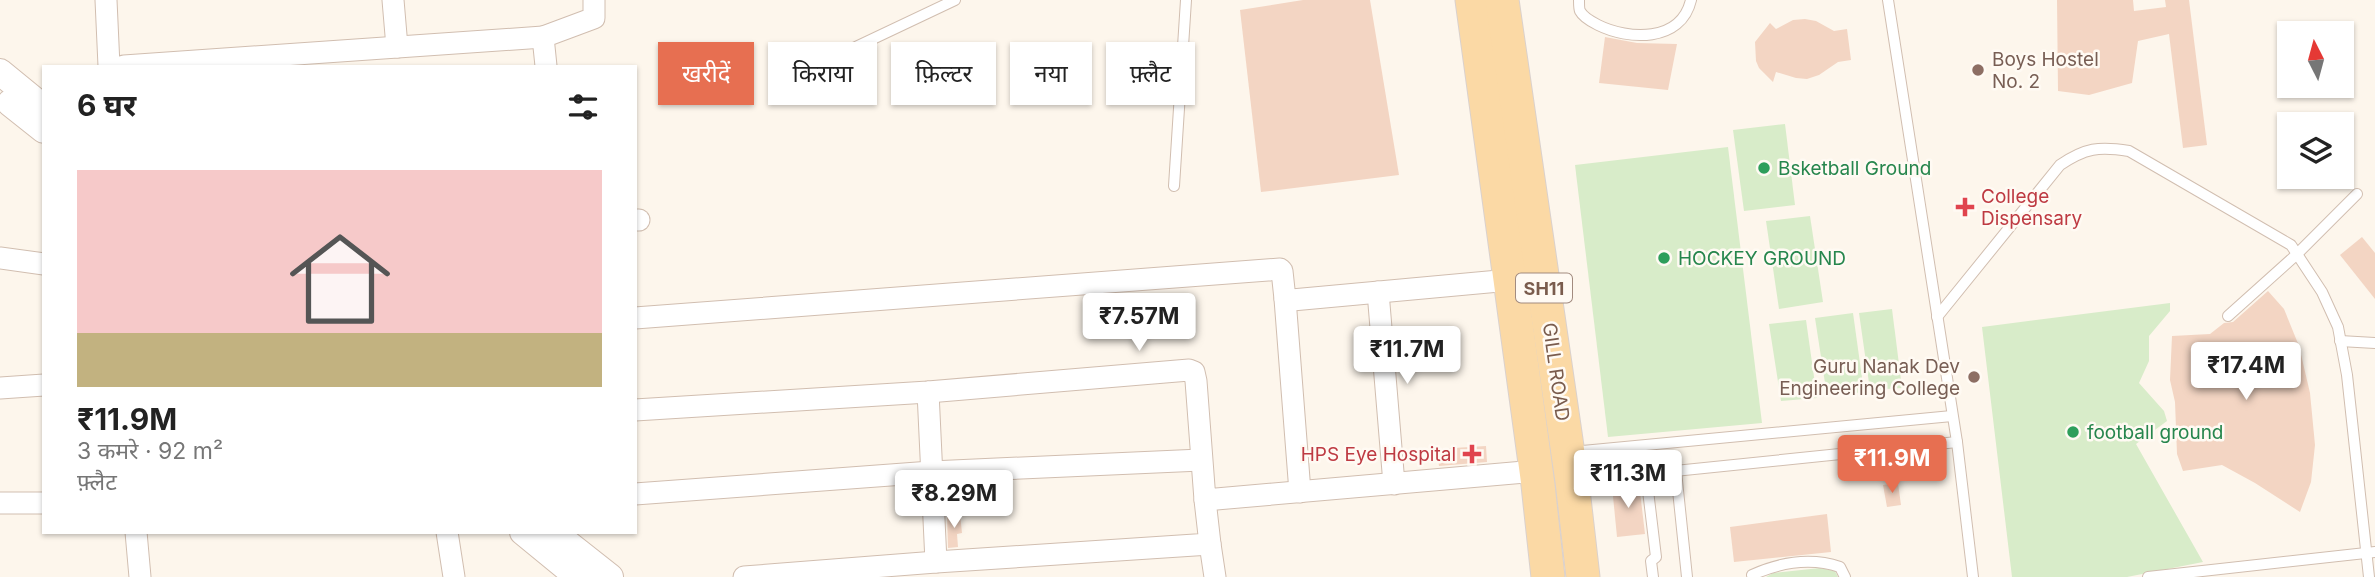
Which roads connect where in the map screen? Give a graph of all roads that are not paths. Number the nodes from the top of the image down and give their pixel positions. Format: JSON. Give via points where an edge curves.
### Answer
{"nodes":[{"id":1,"x":106,"y":0,"type":"edge"},
{"id":2,"x":393,"y":0,"type":"edge"},
{"id":3,"x":954,"y":0,"type":"edge"},
{"id":4,"x":1186,"y":0,"type":"edge"},
{"id":5,"x":1472,"y":0,"type":"edge"},
{"id":6,"x":1502,"y":0,"type":"edge"},
{"id":7,"x":1579,"y":0,"type":"edge"},
{"id":8,"x":1691,"y":0,"type":"edge"},
{"id":9,"x":1888,"y":0,"type":"edge"},
{"id":10,"x":594,"y":9,"type":"edge"},
{"id":11,"x":543,"y":37,"type":"junction"},
{"id":12,"x":866,"y":42,"type":"edge"},
{"id":13,"x":397,"y":47,"type":"junction"},
{"id":14,"x":109,"y":65,"type":"edge"},
{"id":15,"x":138,"y":65,"type":"edge"},
{"id":16,"x":546,"y":65,"type":"edge"},
{"id":17,"x":0,"y":72,"type":"edge"},
{"id":18,"x":0,"y":95,"type":"edge"},
{"id":19,"x":42,"y":106,"type":"edge"},
{"id":20,"x":42,"y":128,"type":"edge"},
{"id":21,"x":1174,"y":186,"type":"dead end"},
{"id":22,"x":2357,"y":194,"type":"dead end"},
{"id":23,"x":2296,"y":255,"type":"junction"},
{"id":24,"x":0,"y":258,"type":"edge"},
{"id":25,"x":42,"y":264,"type":"edge"},
{"id":26,"x":1510,"y":280,"type":"junction"},
{"id":27,"x":1378,"y":292,"type":"junction"},
{"id":28,"x":1285,"y":299,"type":"junction"},
{"id":29,"x":2228,"y":316,"type":"dead end"},
{"id":30,"x":1937,"y":317,"type":"junction"},
{"id":31,"x":637,"y":318,"type":"edge"},
{"id":32,"x":2340,"y":341,"type":"junction"},
{"id":33,"x":2375,"y":343,"type":"edge"},
{"id":34,"x":42,"y":385,"type":"edge"},
{"id":35,"x":0,"y":388,"type":"edge"},
{"id":36,"x":928,"y":392,"type":"junction"},
{"id":37,"x":637,"y":410,"type":"edge"},
{"id":38,"x":1952,"y":416,"type":"junction"},
{"id":39,"x":1957,"y":442,"type":"junction"},
{"id":40,"x":1201,"y":460,"type":"junction"},
{"id":41,"x":1551,"y":469,"type":"junction"},
{"id":42,"x":1676,"y":471,"type":"junction"},
{"id":43,"x":931,"y":472,"type":"junction"},
{"id":44,"x":1646,"y":474,"type":"junction"},
{"id":45,"x":1394,"y":484,"type":"junction"},
{"id":46,"x":1300,"y":492,"type":"junction"},
{"id":47,"x":637,"y":494,"type":"edge"},
{"id":48,"x":1205,"y":500,"type":"junction"},
{"id":49,"x":42,"y":502,"type":"edge"},
{"id":50,"x":0,"y":503,"type":"edge"},
{"id":51,"x":136,"y":534,"type":"edge"},
{"id":52,"x":447,"y":534,"type":"edge"},
{"id":53,"x":526,"y":534,"type":"edge"},
{"id":54,"x":1210,"y":544,"type":"junction"},
{"id":55,"x":2370,"y":552,"type":"edge"},
{"id":56,"x":563,"y":558,"type":"edge"},
{"id":57,"x":936,"y":562,"type":"junction"},
{"id":58,"x":1752,"y":575,"type":"dead end"},
{"id":59,"x":141,"y":577,"type":"edge"},
{"id":60,"x":454,"y":577,"type":"edge"},
{"id":61,"x":610,"y":577,"type":"edge"},
{"id":62,"x":744,"y":577,"type":"edge"},
{"id":63,"x":1214,"y":577,"type":"edge"},
{"id":64,"x":1548,"y":577,"type":"edge"},
{"id":65,"x":1583,"y":577,"type":"edge"},
{"id":66,"x":1653,"y":577,"type":"edge"},
{"id":67,"x":1687,"y":577,"type":"edge"},
{"id":68,"x":1845,"y":577,"type":"edge"},
{"id":69,"x":1973,"y":577,"type":"edge"},
{"id":70,"x":2148,"y":577,"type":"edge"},
{"id":71,"x":2369,"y":577,"type":"edge"}],
"edges":[{"from":1,"to":14,"type":"street"},
{"from":2,"to":13,"type":"street"},
{"from":3,"to":12,"type":"lane"},
{"from":4,"to":21,"type":"lane"},
{"from":5,"to":26,"type":"main road","name":"GILL ROAD","number":"SH11"},
{"from":6,"to":41,"type":"main road","name":"GILL ROAD","number":"SH11"},
{"from":7,"to":8,"type":"lane","via":[[1580,11],[1589,20],[1618,34],[1644,36],[1676,24]]},
{"from":9,"to":30,"type":"lane"},
{"from":10,"to":11,"type":"street"},
{"from":11,"to":13,"type":"street"},
{"from":11,"to":16,"type":"street"},
{"from":13,"to":15,"type":"street"},
{"from":17,"to":19,"type":"street"},
{"from":18,"to":20,"type":"street"},
{"from":22,"to":23,"type":"lane"},
{"from":23,"to":29,"type":"lane"},
{"from":23,"to":30,"type":"lane","via":[[2291,245],[2129,151],[2103,147],[2078,152],[2060,164]]},
{"from":23,"to":32,"type":"lane","via":[[2322,292]]},
{"from":24,"to":25,"type":"street"},
{"from":26,"to":27,"type":"street"},
{"from":26,"to":41,"type":"main road","name":"GILL ROAD","number":"SH11"},
{"from":27,"to":28,"type":"street"},
{"from":27,"to":45,"type":"street"},
{"from":28,"to":31,"type":"street","via":[[1280,269]]},
{"from":28,"to":46,"type":"street"},
{"from":30,"to":38,"type":"lane"},
{"from":32,"to":33,"type":"lane"},
{"from":32,"to":55,"type":"lane"},
{"from":34,"to":35,"type":"street"},
{"from":36,"to":37,"type":"street"},
{"from":36,"to":40,"type":"street","via":[[1189,370],[1196,381]]},
{"from":36,"to":43,"type":"street"},
{"from":38,"to":39,"type":"lane"},
{"from":38,"to":41,"type":"lane"},
{"from":39,"to":42,"type":"lane"},
{"from":39,"to":69,"type":"lane"},
{"from":40,"to":43,"type":"street"},
{"from":40,"to":48,"type":"street"},
{"from":41,"to":44,"type":"lane"},
{"from":41,"to":45,"type":"street"},
{"from":41,"to":64,"type":"main road","name":"GILL ROAD","number":"SH11"},
{"from":41,"to":65,"type":"main road","name":"GILL ROAD","number":"SH11"},
{"from":42,"to":44,"type":"lane"},
{"from":42,"to":67,"type":"lane"},
{"from":43,"to":47,"type":"street"},
{"from":43,"to":57,"type":"street"},
{"from":44,"to":66,"type":"lane","via":[[1656,557],[1651,561]]},
{"from":45,"to":46,"type":"street"},
{"from":46,"to":48,"type":"street"},
{"from":48,"to":54,"type":"street"},
{"from":49,"to":50,"type":"street"},
{"from":51,"to":59,"type":"street"},
{"from":52,"to":60,"type":"street"},
{"from":53,"to":56,"type":"street"},
{"from":54,"to":57,"type":"street"},
{"from":54,"to":63,"type":"street"},
{"from":55,"to":70,"type":"lane"},
{"from":55,"to":71,"type":"lane"},
{"from":56,"to":61,"type":"street"},
{"from":57,"to":62,"type":"street"},
{"from":58,"to":68,"type":"lane","via":[[1773,565],[1806,561],[1840,567]]}]}
